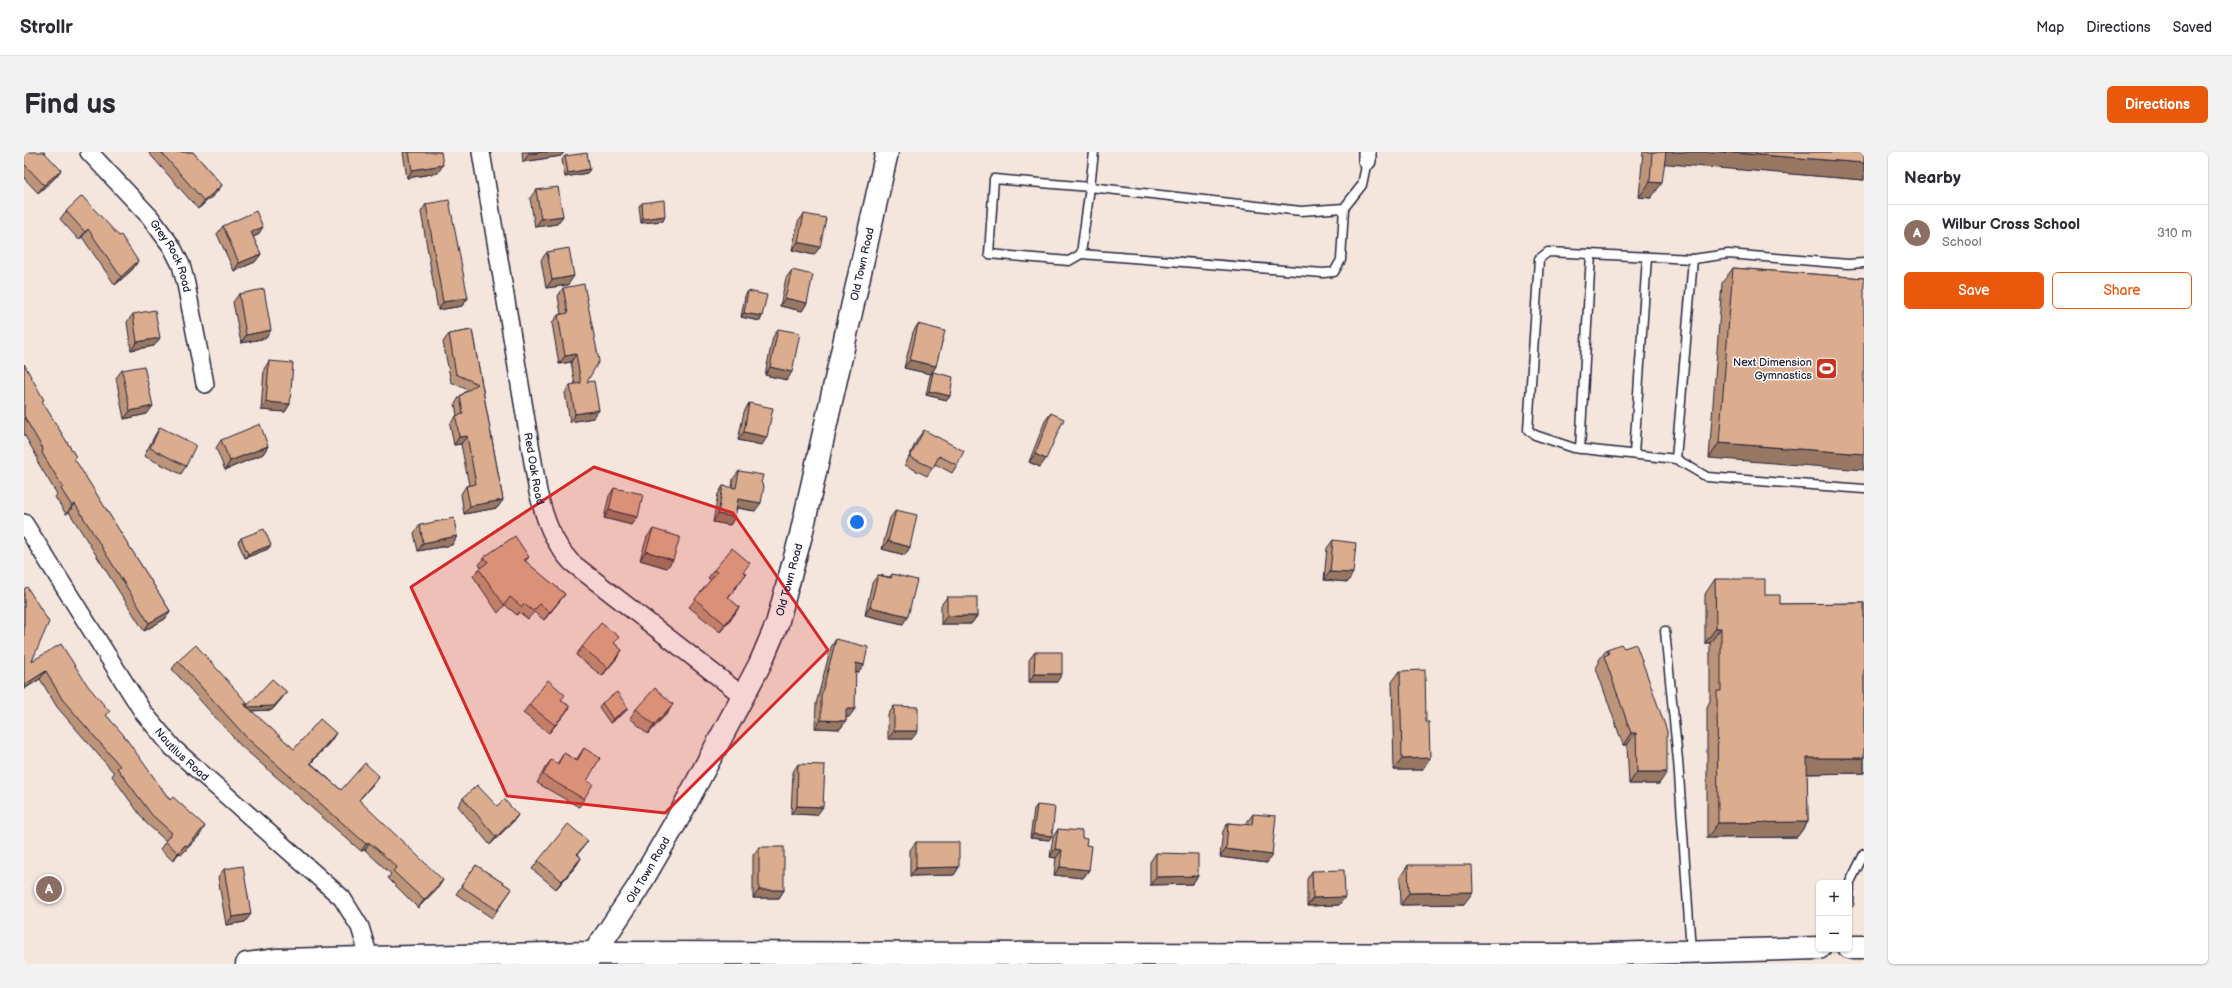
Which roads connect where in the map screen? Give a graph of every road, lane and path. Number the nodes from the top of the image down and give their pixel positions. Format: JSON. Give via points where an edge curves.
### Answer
{"nodes":[{"id":1,"x":89,"y":152,"type":"edge"},
{"id":2,"x":481,"y":152,"type":"edge"},
{"id":3,"x":887,"y":152,"type":"edge"},
{"id":4,"x":1094,"y":152,"type":"edge"},
{"id":5,"x":1367,"y":156,"type":"edge"},
{"id":6,"x":1090,"y":187,"type":"junction"},
{"id":7,"x":1344,"y":208,"type":"junction"},
{"id":8,"x":1081,"y":254,"type":"junction"},
{"id":9,"x":1591,"y":254,"type":"junction"},
{"id":10,"x":1647,"y":257,"type":"junction"},
{"id":11,"x":1693,"y":259,"type":"junction"},
{"id":12,"x":1864,"y":263,"type":"edge"},
{"id":13,"x":205,"y":384,"type":"dead end"},
{"id":14,"x":1580,"y":448,"type":"junction"},
{"id":15,"x":1634,"y":454,"type":"junction"},
{"id":16,"x":1676,"y":459,"type":"junction"},
{"id":17,"x":1864,"y":490,"type":"edge"},
{"id":18,"x":24,"y":523,"type":"edge"},
{"id":19,"x":1666,"y":631,"type":"dead end"},
{"id":20,"x":743,"y":696,"type":"junction"},
{"id":21,"x":1864,"y":854,"type":"edge"},
{"id":22,"x":1851,"y":880,"type":"edge"},
{"id":23,"x":1852,"y":947,"type":"edge"},
{"id":24,"x":1864,"y":947,"type":"edge"},
{"id":25,"x":1816,"y":948,"type":"edge"},
{"id":26,"x":1691,"y":952,"type":"junction"},
{"id":27,"x":369,"y":957,"type":"junction"},
{"id":28,"x":589,"y":959,"type":"edge"},
{"id":29,"x":1575,"y":959,"type":"edge"},
{"id":30,"x":247,"y":964,"type":"edge"}],
"edges":[{"from":1,"to":13,"type":"street","name":"Grey Rock Road","via":[[150,217],[172,247],[186,284]]},
{"from":2,"to":20,"type":"street","name":"Red Oak Road","via":[[545,522],[558,547],[571,562]]},
{"from":3,"to":20,"type":"main road","name":"Old Town Road","via":[[801,535],[777,624]]},
{"from":4,"to":6,"type":"lane"},
{"from":5,"to":7,"type":"lane","via":[[1362,185]]},
{"from":6,"to":7,"type":"lane","via":[[1301,211]]},
{"from":6,"to":8,"type":"lane"},
{"from":6,"to":8,"type":"lane","via":[[994,179],[989,254],[1069,261]]},
{"from":7,"to":8,"type":"lane","via":[[1341,260],[1334,272]]},
{"from":9,"to":10,"type":"lane"},
{"from":9,"to":14,"type":"lane"},
{"from":9,"to":14,"type":"lane","via":[[1548,252],[1539,260],[1528,430],[1535,435]]},
{"from":10,"to":11,"type":"lane"},
{"from":10,"to":15,"type":"lane"},
{"from":11,"to":12,"type":"lane","via":[[1728,254],[1848,264]]},
{"from":11,"to":16,"type":"lane"},
{"from":14,"to":15,"type":"lane"},
{"from":15,"to":16,"type":"lane"},
{"from":16,"to":17,"type":"lane","via":[[1707,477]]},
{"from":18,"to":27,"type":"street","name":"Nautilus Road","via":[[136,702],[156,729],[172,748],[342,898],[360,927]]},
{"from":19,"to":26,"type":"lane"},
{"from":20,"to":28,"type":"main road","name":"Old Town Road","via":[[677,820],[636,889]]},
{"from":21,"to":22,"type":"lane"},
{"from":23,"to":24,"type":"main road"},
{"from":25,"to":26,"type":"main road"},
{"from":26,"to":29,"type":"main road"},
{"from":27,"to":28,"type":"main road"},
{"from":27,"to":30,"type":"main road","via":[[277,960]]},
{"from":28,"to":29,"type":"main road"}]}
